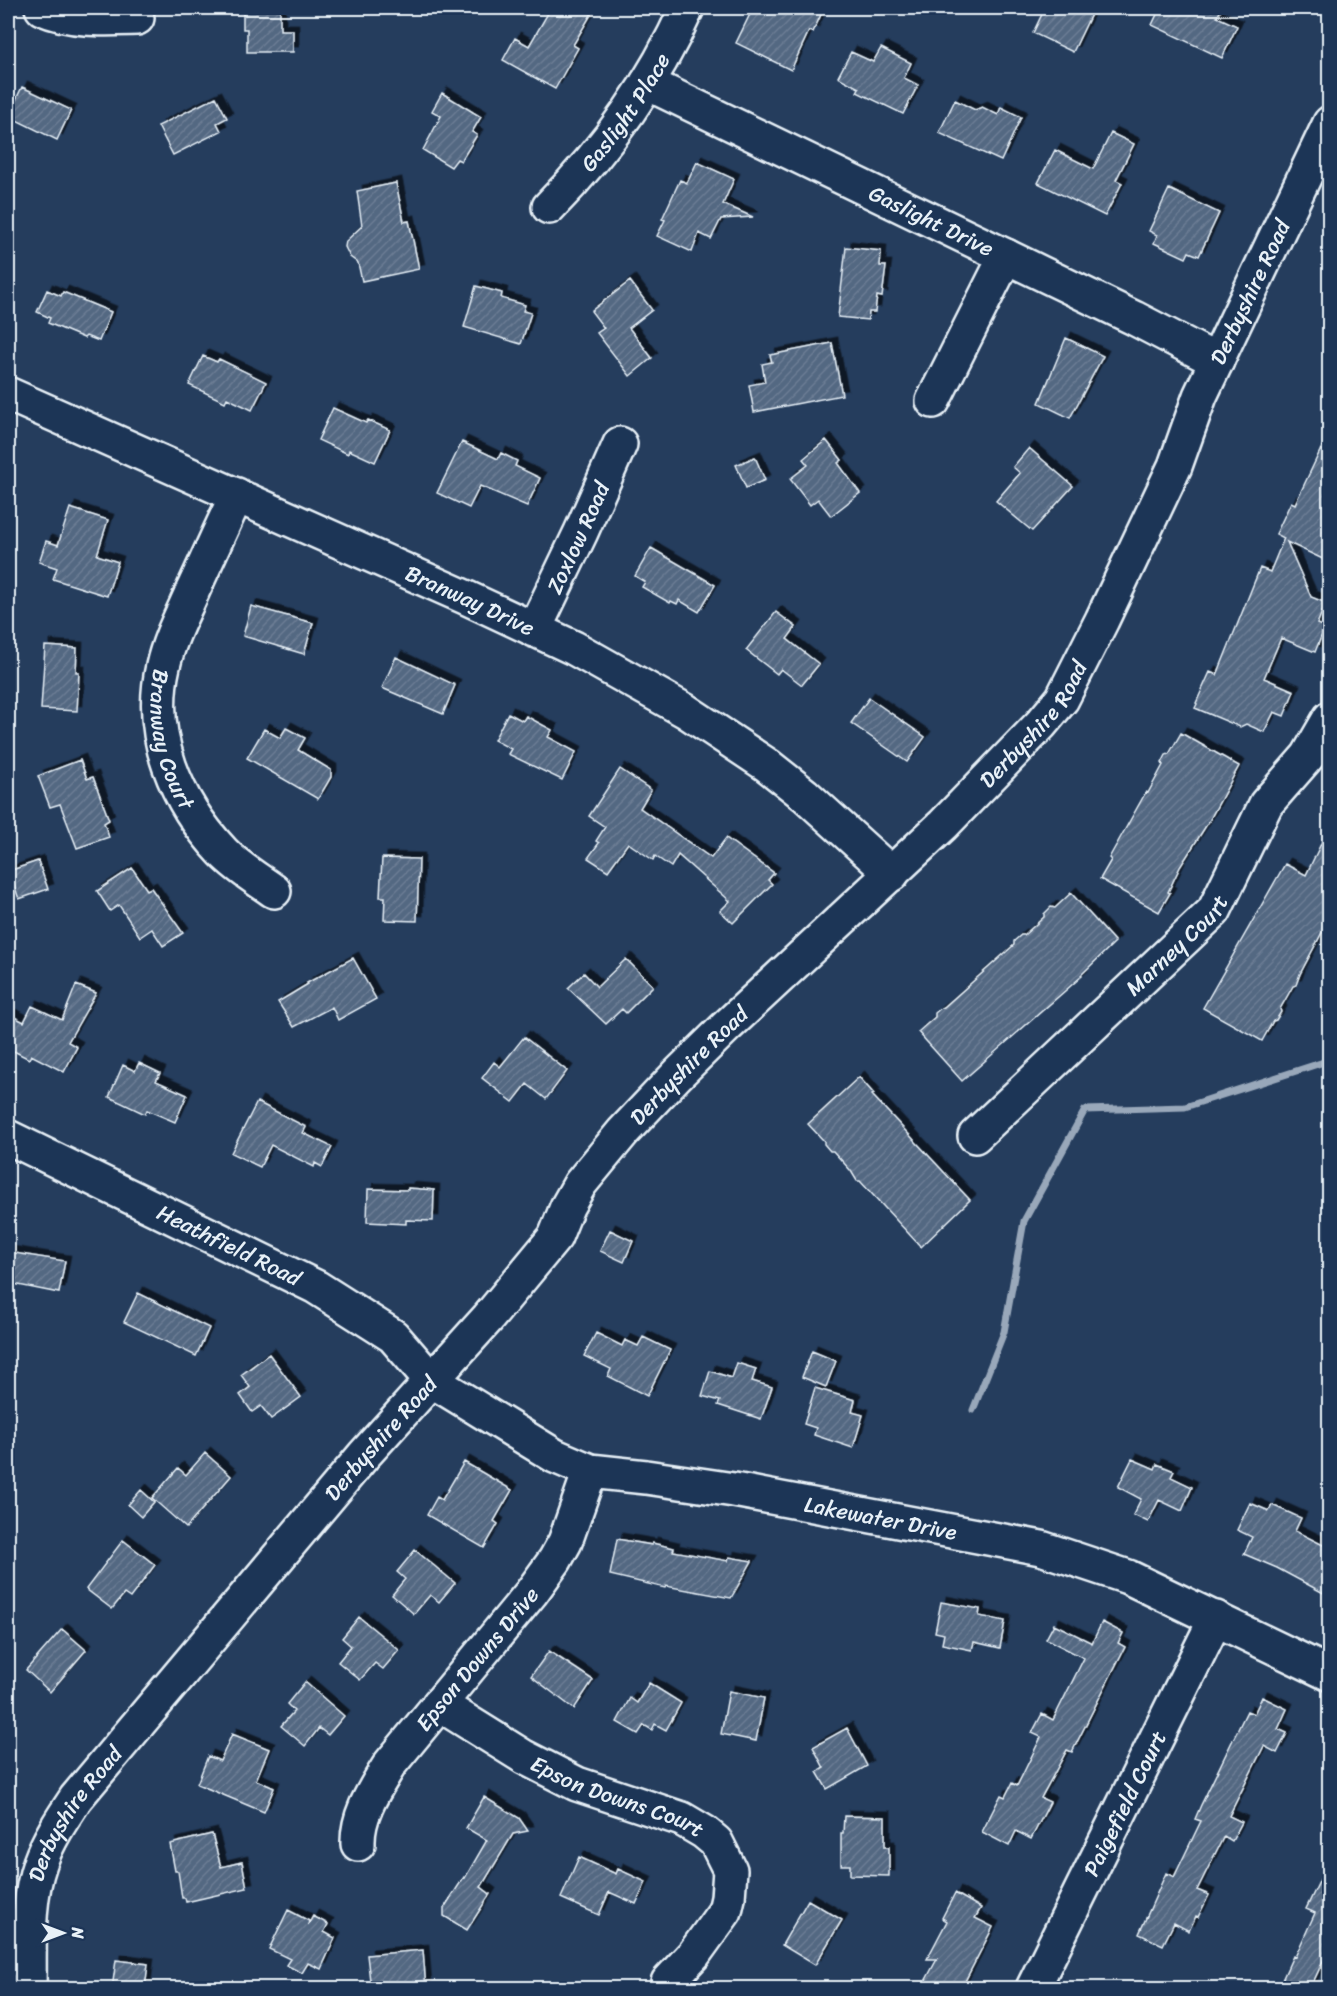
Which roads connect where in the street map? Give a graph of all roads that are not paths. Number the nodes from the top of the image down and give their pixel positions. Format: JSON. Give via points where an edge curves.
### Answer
{"nodes":[{"id":1,"x":42,"y":8,"type":"edge"},
{"id":2,"x":687,"y":8,"type":"edge"},
{"id":3,"x":137,"y":18,"type":"dead end"},
{"id":4,"x":647,"y":82,"type":"junction"},
{"id":5,"x":1329,"y":123,"type":"edge"},
{"id":6,"x":549,"y":207,"type":"dead end"},
{"id":7,"x":1006,"y":256,"type":"junction"},
{"id":8,"x":1217,"y":361,"type":"junction"},
{"id":9,"x":8,"y":394,"type":"edge"},
{"id":10,"x":933,"y":401,"type":"dead end"},
{"id":11,"x":620,"y":444,"type":"dead end"},
{"id":12,"x":237,"y":495,"type":"junction"},
{"id":13,"x":534,"y":630,"type":"junction"},
{"id":14,"x":1329,"y":718,"type":"edge"},
{"id":15,"x":892,"y":874,"type":"junction"},
{"id":16,"x":274,"y":891,"type":"dead end"},
{"id":17,"x":975,"y":1136,"type":"dead end"},
{"id":18,"x":8,"y":1137,"type":"edge"},
{"id":19,"x":431,"y":1380,"type":"junction"},
{"id":20,"x":590,"y":1471,"type":"junction"},
{"id":21,"x":1215,"y":1618,"type":"junction"},
{"id":22,"x":1329,"y":1674,"type":"edge"},
{"id":23,"x":439,"y":1704,"type":"junction"},
{"id":24,"x":358,"y":1844,"type":"dead end"},
{"id":25,"x":668,"y":1982,"type":"dead end"},
{"id":26,"x":29,"y":1989,"type":"edge"},
{"id":27,"x":1033,"y":1989,"type":"edge"}],
"edges":[{"from":1,"to":3,"type":"street","via":[[87,20]]},
{"from":2,"to":4,"type":"street","name":"Gaslight Place"},
{"from":4,"to":6,"type":"street","name":"Gaslight Place","via":[[579,176]]},
{"from":4,"to":7,"type":"street","name":"Gaslight Drive"},
{"from":5,"to":8,"type":"street","name":"Derbyshire Road"},
{"from":7,"to":8,"type":"street","name":"Gaslight Drive"},
{"from":7,"to":10,"type":"street"},
{"from":8,"to":15,"type":"street","name":"Derbyshire Road","via":[[1174,466],[1062,699],[952,817]]},
{"from":9,"to":12,"type":"street","name":"Branway Drive"},
{"from":11,"to":13,"type":"street","name":"Zoxlow Road"},
{"from":12,"to":13,"type":"street","name":"Branway Drive"},
{"from":12,"to":16,"type":"street","name":"Branway Court","via":[[171,638],[162,667],[159,730],[172,776],[189,810],[225,854]]},
{"from":13,"to":15,"type":"street","name":"Branway Drive","via":[[686,711],[767,765]]},
{"from":14,"to":17,"type":"street","name":"Marney Court","via":[[1308,756],[1266,804],[1214,910]]},
{"from":15,"to":19,"type":"street","name":"Derbyshire Road","via":[[727,1026],[623,1132],[580,1184],[555,1237]]},
{"from":18,"to":19,"type":"street","name":"Heathfield Road","via":[[316,1287],[393,1336]]},
{"from":19,"to":20,"type":"street","name":"Lakewater Drive","via":[[555,1456]]},
{"from":19,"to":26,"type":"street","name":"Derbyshire Road","via":[[196,1652],[76,1798],[39,1863],[31,1908]]},
{"from":20,"to":21,"type":"street","name":"Lakewater Drive","via":[[734,1490],[1041,1548],[1128,1577]]},
{"from":20,"to":23,"type":"street","name":"Epson Downs Drive","via":[[555,1560]]},
{"from":21,"to":22,"type":"street","name":"Lakewater Drive"},
{"from":21,"to":27,"type":"street","name":"Paigefield Court"},
{"from":23,"to":24,"type":"street","name":"Epson Downs Drive","via":[[376,1787],[360,1821]]},
{"from":23,"to":25,"type":"street","name":"Epson Downs Court","via":[[577,1784],[682,1819],[716,1842],[730,1870],[725,1911]]}]}
